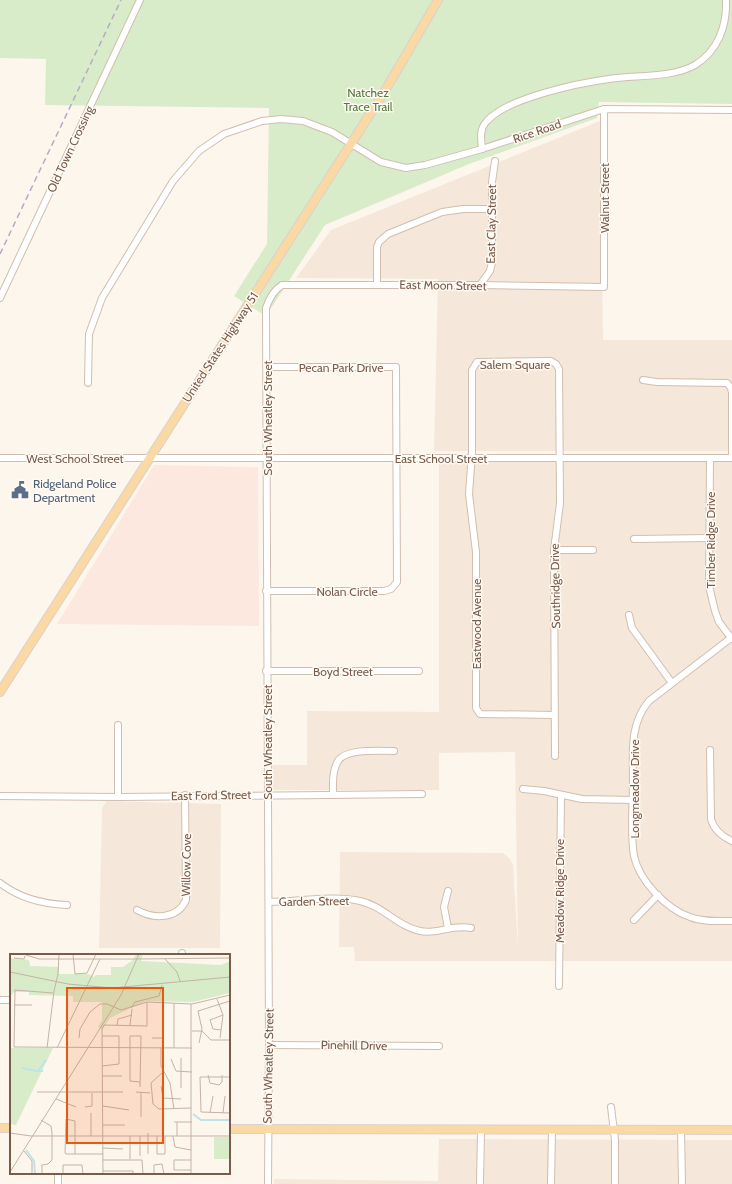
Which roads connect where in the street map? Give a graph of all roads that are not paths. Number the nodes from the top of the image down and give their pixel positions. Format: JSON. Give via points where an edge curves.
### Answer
{"nodes":[{"id":1,"x":140,"y":0,"type":"edge"},
{"id":2,"x":438,"y":0,"type":"edge"},
{"id":3,"x":726,"y":0,"type":"edge"},
{"id":4,"x":604,"y":108,"type":"junction"},
{"id":5,"x":732,"y":110,"type":"edge"},
{"id":6,"x":349,"y":144,"type":"junction"},
{"id":7,"x":482,"y":149,"type":"junction"},
{"id":8,"x":495,"y":161,"type":"dead end"},
{"id":9,"x":493,"y":209,"type":"junction"},
{"id":10,"x":376,"y":284,"type":"junction"},
{"id":11,"x":480,"y":285,"type":"junction"},
{"id":12,"x":604,"y":287,"type":"joint"},
{"id":13,"x":0,"y":298,"type":"edge"},
{"id":14,"x":268,"y":301,"type":"joint"},
{"id":15,"x":267,"y":367,"type":"junction"},
{"id":16,"x":643,"y":380,"type":"dead end"},
{"id":17,"x":88,"y":383,"type":"dead end"},
{"id":18,"x":0,"y":458,"type":"edge"},
{"id":19,"x":149,"y":458,"type":"junction"},
{"id":20,"x":267,"y":458,"type":"junction"},
{"id":21,"x":396,"y":458,"type":"junction"},
{"id":22,"x":471,"y":458,"type":"junction"},
{"id":23,"x":732,"y":458,"type":"edge"},
{"id":24,"x":559,"y":459,"type":"junction"},
{"id":25,"x":710,"y":459,"type":"junction"},
{"id":26,"x":709,"y":538,"type":"junction"},
{"id":27,"x":634,"y":539,"type":"dead end"},
{"id":28,"x":554,"y":550,"type":"junction"},
{"id":29,"x":593,"y":550,"type":"dead end"},
{"id":30,"x":266,"y":591,"type":"junction"},
{"id":31,"x":629,"y":615,"type":"dead end"},
{"id":32,"x":732,"y":639,"type":"edge"},
{"id":33,"x":266,"y":671,"type":"junction"},
{"id":34,"x":419,"y":671,"type":"dead end"},
{"id":35,"x":672,"y":683,"type":"junction"},
{"id":36,"x":0,"y":692,"type":"edge"},
{"id":37,"x":555,"y":715,"type":"junction"},
{"id":38,"x":118,"y":726,"type":"dead end"},
{"id":39,"x":710,"y":750,"type":"dead end"},
{"id":40,"x":394,"y":751,"type":"dead end"},
{"id":41,"x":555,"y":756,"type":"dead end"},
{"id":42,"x":524,"y":789,"type":"dead end"},
{"id":43,"x":422,"y":794,"type":"dead end"},
{"id":44,"x":267,"y":795,"type":"junction"},
{"id":45,"x":333,"y":795,"type":"junction"},
{"id":46,"x":561,"y":795,"type":"junction"},
{"id":47,"x":0,"y":796,"type":"edge"},
{"id":48,"x":185,"y":796,"type":"junction"},
{"id":49,"x":118,"y":797,"type":"junction"},
{"id":50,"x":633,"y":800,"type":"junction"},
{"id":51,"x":732,"y":841,"type":"edge"},
{"id":52,"x":0,"y":883,"type":"edge"},
{"id":53,"x":448,"y":891,"type":"dead end"},
{"id":54,"x":658,"y":895,"type":"junction"},
{"id":55,"x":269,"y":902,"type":"junction"},
{"id":56,"x":67,"y":905,"type":"dead end"},
{"id":57,"x":137,"y":910,"type":"dead end"},
{"id":58,"x":634,"y":920,"type":"dead end"},
{"id":59,"x":732,"y":921,"type":"edge"},
{"id":60,"x":448,"y":928,"type":"junction"},
{"id":61,"x":471,"y":928,"type":"dead end"},
{"id":62,"x":559,"y":986,"type":"dead end"},
{"id":63,"x":269,"y":1045,"type":"junction"},
{"id":64,"x":438,"y":1046,"type":"dead end"},
{"id":65,"x":611,"y":1107,"type":"dead end"},
{"id":66,"x":230,"y":1129,"type":"edge"},
{"id":67,"x":268,"y":1129,"type":"junction"},
{"id":68,"x":481,"y":1130,"type":"junction"},
{"id":69,"x":552,"y":1130,"type":"junction"},
{"id":70,"x":614,"y":1130,"type":"junction"},
{"id":71,"x":681,"y":1130,"type":"junction"},
{"id":72,"x":732,"y":1130,"type":"edge"},
{"id":73,"x":268,"y":1184,"type":"edge"},
{"id":74,"x":480,"y":1184,"type":"edge"},
{"id":75,"x":551,"y":1184,"type":"edge"},
{"id":76,"x":615,"y":1184,"type":"edge"},
{"id":77,"x":682,"y":1184,"type":"edge"}],
"edges":[{"from":1,"to":13,"type":"street","name":"Old Town Crossing"},
{"from":2,"to":6,"type":"main road","name":"United States Highway 51","via":[[409,52]]},
{"from":3,"to":7,"type":"street","via":[[725,23],[719,39],[708,55],[694,65],[669,73],[577,84],[514,105],[498,113],[484,125],[480,135]]},
{"from":4,"to":5,"type":"street","name":"Rice Road"},
{"from":4,"to":7,"type":"street","name":"Rice Road"},
{"from":4,"to":12,"type":"street","name":"Walnut Street"},
{"from":6,"to":7,"type":"street","name":"Rice Road","via":[[381,162],[406,168]]},
{"from":6,"to":17,"type":"street","name":"Rice Road","via":[[332,132],[303,121],[281,119],[262,121],[235,129],[214,139],[199,151],[173,181],[102,298],[90,334]]},
{"from":6,"to":19,"type":"main road","name":"United States Highway 51"},
{"from":8,"to":9,"type":"street","name":"East Clay Street","via":[[492,182]]},
{"from":9,"to":10,"type":"street","via":[[442,212],[388,234],[377,247]]},
{"from":9,"to":11,"type":"street","name":"East Clay Street","via":[[492,262],[490,271]]},
{"from":10,"to":11,"type":"street","name":"East Moon Street"},
{"from":10,"to":14,"type":"street","name":"East Moon Street","via":[[282,285]]},
{"from":11,"to":12,"type":"street","name":"East Moon Street"},
{"from":14,"to":15,"type":"street","name":"South Wheatley Street"},
{"from":15,"to":20,"type":"street","name":"South Wheatley Street"},
{"from":15,"to":21,"type":"street","name":"Pecan Park Drive","via":[[396,367]]},
{"from":16,"to":23,"type":"street","via":[[727,383],[732,392]]},
{"from":18,"to":19,"type":"street","name":"West School Street"},
{"from":19,"to":20,"type":"street","name":"East School Street"},
{"from":19,"to":36,"type":"main road","name":"United States Highway 51"},
{"from":20,"to":21,"type":"street","name":"East School Street"},
{"from":20,"to":30,"type":"street","name":"South Wheatley Street"},
{"from":21,"to":22,"type":"street","name":"East School Street"},
{"from":21,"to":30,"type":"street","name":"Nolan Circle","via":[[397,582],[391,590]]},
{"from":22,"to":24,"type":"street","name":"East School Street"},
{"from":22,"to":24,"type":"street","name":"Salem Square","via":[[474,364],[551,361],[559,369]]},
{"from":22,"to":37,"type":"street","name":"Eastwood Avenue","via":[[469,494],[476,552],[477,711],[480,714]]},
{"from":23,"to":25,"type":"street","name":"East School Street"},
{"from":24,"to":25,"type":"street","name":"East School Street"},
{"from":24,"to":28,"type":"street","name":"Southridge Drive","via":[[560,503]]},
{"from":25,"to":26,"type":"street","name":"Timber Ridge Drive"},
{"from":26,"to":27,"type":"street"},
{"from":26,"to":32,"type":"street","name":"Timber Ridge Drive","via":[[711,597],[719,622]]},
{"from":28,"to":29,"type":"street"},
{"from":28,"to":37,"type":"street","name":"Southridge Drive"},
{"from":30,"to":33,"type":"street","name":"South Wheatley Street"},
{"from":31,"to":35,"type":"street","via":[[632,628]]},
{"from":32,"to":35,"type":"street","name":"Longmeadow Drive"},
{"from":33,"to":34,"type":"street","name":"Boyd Street"},
{"from":33,"to":44,"type":"street","name":"South Wheatley Street"},
{"from":35,"to":50,"type":"street","name":"Longmeadow Drive","via":[[649,701],[635,725]]},
{"from":37,"to":41,"type":"street"},
{"from":38,"to":49,"type":"street"},
{"from":39,"to":51,"type":"street","via":[[711,818],[720,834]]},
{"from":40,"to":45,"type":"street","via":[[357,752],[338,760],[334,772]]},
{"from":42,"to":46,"type":"street"},
{"from":43,"to":45,"type":"street","name":"East Ford Street"},
{"from":44,"to":45,"type":"street","name":"East Ford Street"},
{"from":44,"to":48,"type":"street","name":"East Ford Street"},
{"from":44,"to":55,"type":"street","name":"South Wheatley Street"},
{"from":46,"to":50,"type":"street","via":[[582,799]]},
{"from":46,"to":62,"type":"street","name":"Meadow Ridge Drive"},
{"from":47,"to":49,"type":"street","name":"East Ford Street"},
{"from":48,"to":49,"type":"street","name":"East Ford Street"},
{"from":48,"to":57,"type":"street","name":"Willow Cove","via":[[186,900],[179,911],[166,915],[146,915]]},
{"from":50,"to":54,"type":"street","name":"Longmeadow Drive","via":[[634,856],[642,874]]},
{"from":52,"to":56,"type":"street","via":[[12,893],[50,905]]},
{"from":53,"to":60,"type":"street","via":[[444,907]]},
{"from":54,"to":58,"type":"street"},
{"from":54,"to":59,"type":"street","name":"Longmeadow Drive","via":[[680,913],[690,917],[700,920]]},
{"from":55,"to":60,"type":"street","name":"Garden Street","via":[[360,901],[374,906],[402,925],[419,931]]},
{"from":55,"to":63,"type":"street","name":"South Wheatley Street"},
{"from":60,"to":61,"type":"street","name":"Garden Street"},
{"from":63,"to":64,"type":"street","name":"Pinehill Drive"},
{"from":63,"to":67,"type":"street","name":"South Wheatley Street"},
{"from":65,"to":70,"type":"street"},
{"from":66,"to":67,"type":"main road"},
{"from":67,"to":68,"type":"main road"},
{"from":67,"to":73,"type":"street","name":"South Wheatley Street"},
{"from":68,"to":69,"type":"main road"},
{"from":68,"to":74,"type":"street"},
{"from":69,"to":70,"type":"main road"},
{"from":69,"to":75,"type":"street"},
{"from":70,"to":71,"type":"main road"},
{"from":70,"to":76,"type":"street"},
{"from":71,"to":72,"type":"main road"},
{"from":71,"to":77,"type":"street"}]}
